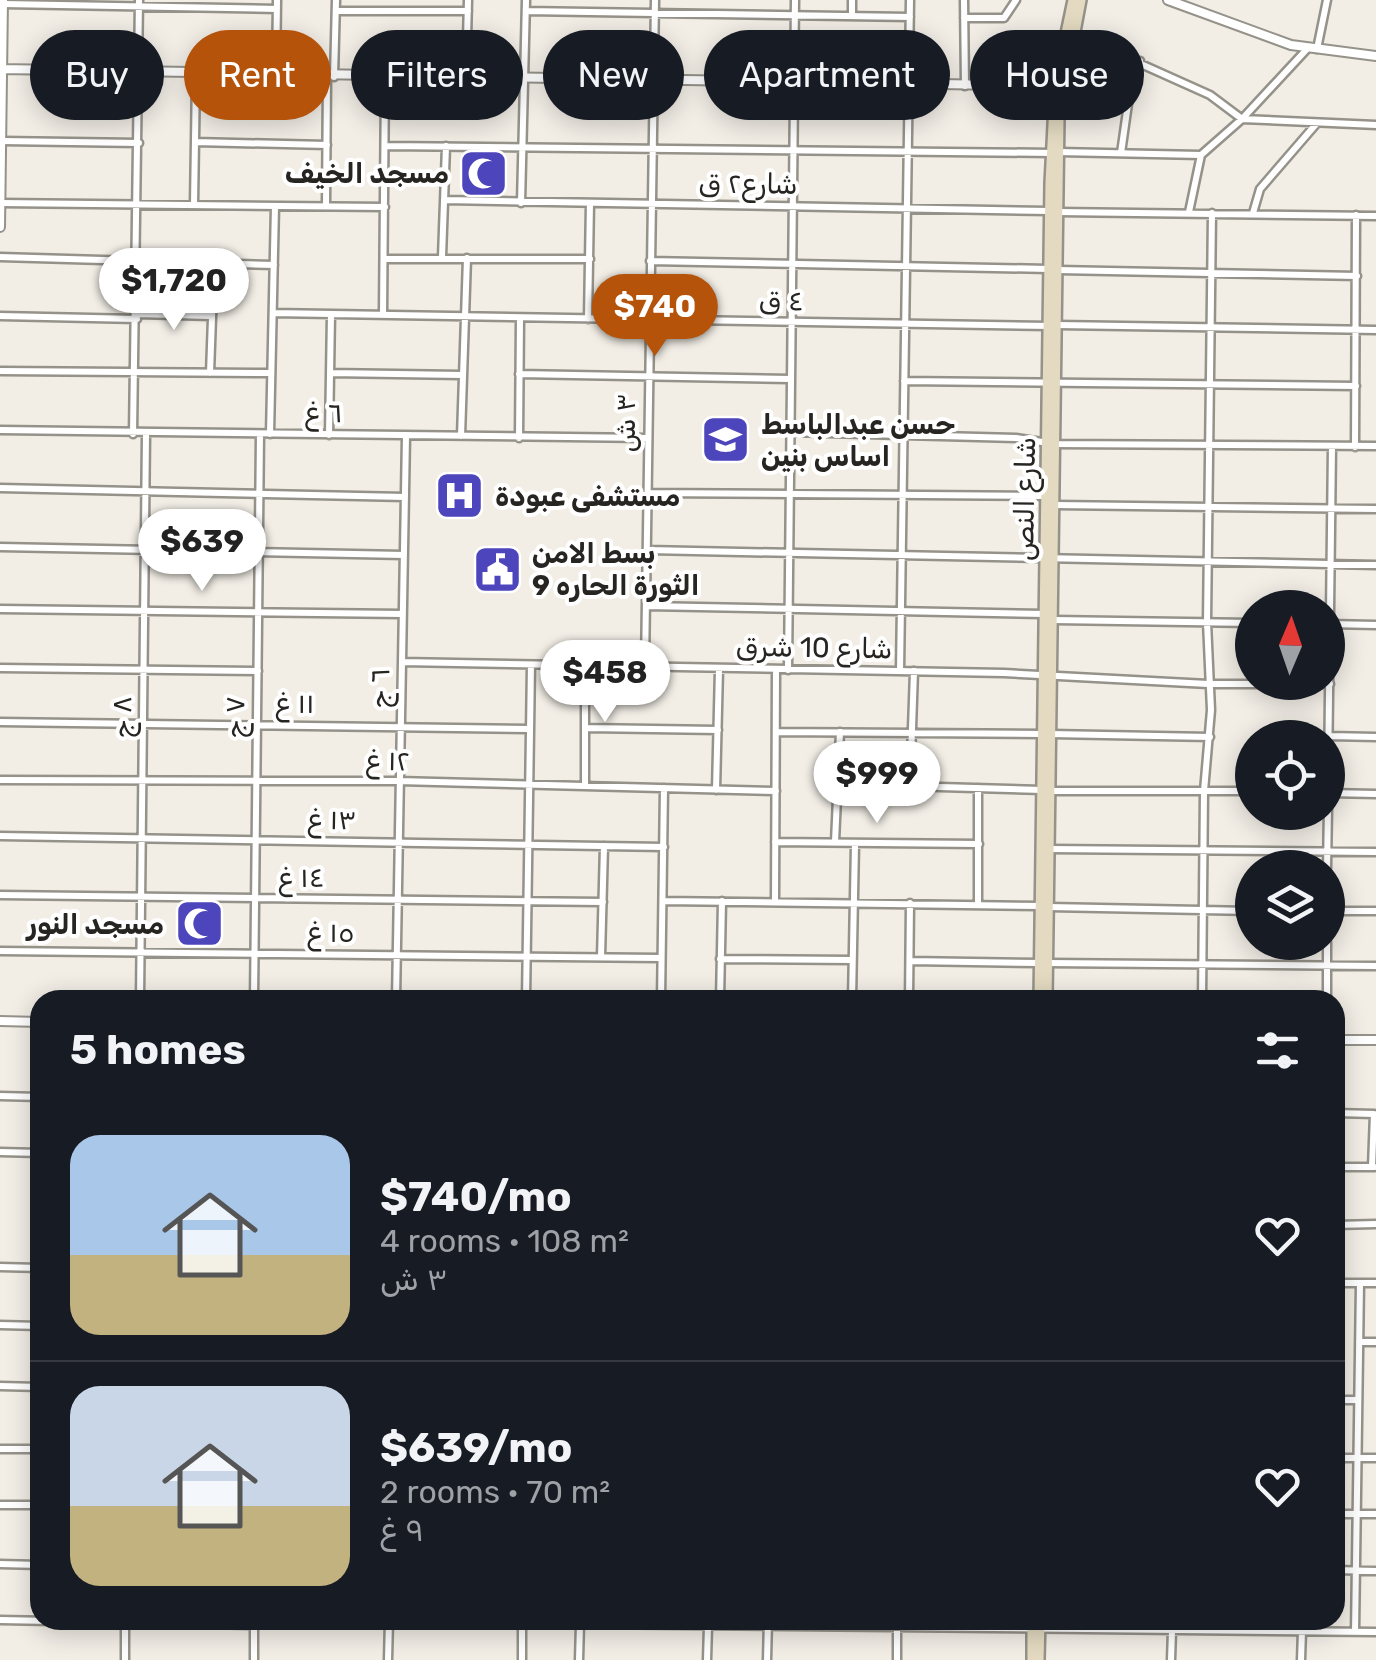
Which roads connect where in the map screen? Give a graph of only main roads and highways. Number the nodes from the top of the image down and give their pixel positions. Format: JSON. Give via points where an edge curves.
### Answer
{"nodes":[{"id":1,"x":1073,"y":0,"type":"edge"},
{"id":2,"x":1081,"y":0,"type":"edge"},
{"id":3,"x":1068,"y":30,"type":"edge"},
{"id":4,"x":1074,"y":30,"type":"edge"},
{"id":5,"x":1056,"y":120,"type":"edge"},
{"id":6,"x":1058,"y":120,"type":"edge"},
{"id":7,"x":1055,"y":152,"type":"junction"},
{"id":8,"x":1051,"y":443,"type":"junction"},
{"id":9,"x":1050,"y":558,"type":"junction"},
{"id":10,"x":1046,"y":790,"type":"junction"},
{"id":11,"x":1045,"y":906,"type":"junction"},
{"id":12,"x":1043,"y":990,"type":"edge"},
{"id":13,"x":1036,"y":1630,"type":"edge"},
{"id":14,"x":1035,"y":1660,"type":"edge"}],
"edges":[{"from":1,"to":3,"type":"main road","name":"شارع النص"},
{"from":2,"to":4,"type":"main road","name":"شارع النص"},
{"from":5,"to":7,"type":"main road","name":"شارع النص"},
{"from":6,"to":7,"type":"main road","name":"شارع النص"},
{"from":7,"to":8,"type":"main road","name":"شارع النص"},
{"from":8,"to":9,"type":"main road","name":"شارع النص"},
{"from":8,"to":9,"type":"main road","name":"شارع النص"},
{"from":9,"to":10,"type":"main road","name":"شارع النص"},
{"from":10,"to":11,"type":"main road","name":"شارع النص"},
{"from":10,"to":11,"type":"main road","name":"شارع النص"},
{"from":11,"to":12,"type":"main road","name":"شارع النص"},
{"from":13,"to":14,"type":"main road"}]}
